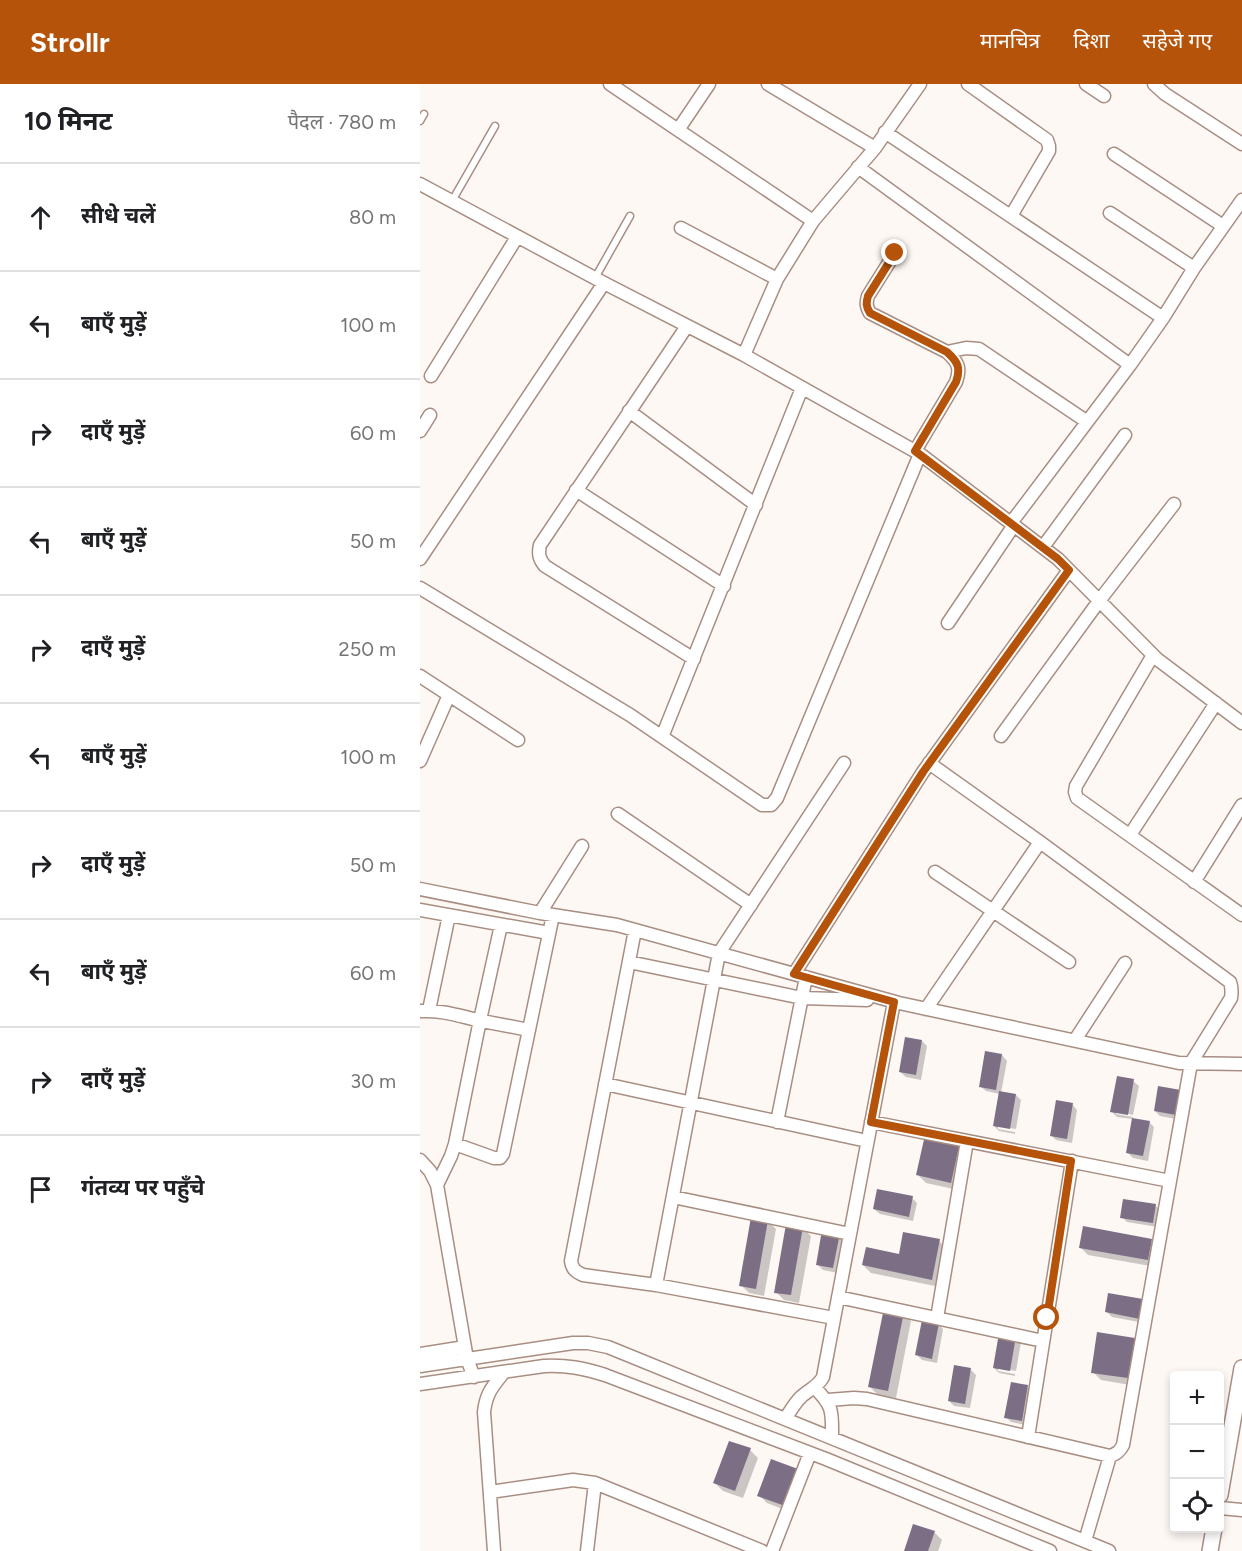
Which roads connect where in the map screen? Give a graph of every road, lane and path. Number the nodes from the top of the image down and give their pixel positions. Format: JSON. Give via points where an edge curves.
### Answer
{"nodes":[{"id":1,"x":610,"y":84,"type":"edge"},
{"id":2,"x":709,"y":84,"type":"edge"},
{"id":3,"x":768,"y":84,"type":"edge"},
{"id":4,"x":920,"y":84,"type":"edge"},
{"id":5,"x":968,"y":84,"type":"edge"},
{"id":6,"x":1086,"y":84,"type":"edge"},
{"id":7,"x":1154,"y":84,"type":"edge"},
{"id":8,"x":1104,"y":96,"type":"dead end"},
{"id":9,"x":424,"y":114,"type":"dead end"},
{"id":10,"x":420,"y":121,"type":"edge"},
{"id":11,"x":495,"y":126,"type":"dead end"},
{"id":12,"x":678,"y":130,"type":"junction"},
{"id":13,"x":885,"y":132,"type":"junction"},
{"id":14,"x":1242,"y":144,"type":"edge"},
{"id":15,"x":875,"y":148,"type":"junction"},
{"id":16,"x":1114,"y":154,"type":"dead end"},
{"id":17,"x":858,"y":167,"type":"junction"},
{"id":18,"x":420,"y":184,"type":"edge"},
{"id":19,"x":1242,"y":200,"type":"edge"},
{"id":20,"x":451,"y":201,"type":"junction"},
{"id":21,"x":1110,"y":213,"type":"dead end"},
{"id":22,"x":630,"y":216,"type":"dead end"},
{"id":23,"x":1011,"y":216,"type":"junction"},
{"id":24,"x":813,"y":221,"type":"junction"},
{"id":25,"x":1223,"y":226,"type":"junction"},
{"id":26,"x":681,"y":228,"type":"dead end"},
{"id":27,"x":517,"y":237,"type":"junction"},
{"id":28,"x":895,"y":253,"type":"dead end"},
{"id":29,"x":1194,"y":268,"type":"junction"},
{"id":30,"x":777,"y":279,"type":"junction"},
{"id":31,"x":599,"y":281,"type":"junction"},
{"id":32,"x":1163,"y":318,"type":"junction"},
{"id":33,"x":687,"y":326,"type":"junction"},
{"id":34,"x":947,"y":352,"type":"junction"},
{"id":35,"x":744,"y":355,"type":"junction"},
{"id":36,"x":1130,"y":365,"type":"junction"},
{"id":37,"x":431,"y":376,"type":"dead end"},
{"id":38,"x":802,"y":388,"type":"junction"},
{"id":39,"x":629,"y":411,"type":"junction"},
{"id":40,"x":430,"y":415,"type":"dead end"},
{"id":41,"x":1086,"y":421,"type":"junction"},
{"id":42,"x":420,"y":431,"type":"edge"},
{"id":43,"x":1125,"y":435,"type":"dead end"},
{"id":44,"x":918,"y":452,"type":"junction"},
{"id":45,"x":576,"y":490,"type":"junction"},
{"id":46,"x":1174,"y":504,"type":"dead end"},
{"id":47,"x":756,"y":505,"type":"junction"},
{"id":48,"x":1012,"y":524,"type":"junction"},
{"id":49,"x":424,"y":544,"type":"edge"},
{"id":50,"x":1043,"y":547,"type":"junction"},
{"id":51,"x":420,"y":559,"type":"edge"},
{"id":52,"x":1069,"y":570,"type":"junction"},
{"id":53,"x":724,"y":586,"type":"junction"},
{"id":54,"x":420,"y":588,"type":"edge"},
{"id":55,"x":1099,"y":601,"type":"junction"},
{"id":56,"x":948,"y":623,"type":"dead end"},
{"id":57,"x":1153,"y":655,"type":"junction"},
{"id":58,"x":694,"y":659,"type":"junction"},
{"id":59,"x":420,"y":676,"type":"edge"},
{"id":60,"x":449,"y":695,"type":"junction"},
{"id":61,"x":1216,"y":703,"type":"junction"},
{"id":62,"x":1242,"y":723,"type":"edge"},
{"id":63,"x":1001,"y":735,"type":"dead end"},
{"id":64,"x":662,"y":737,"type":"junction"},
{"id":65,"x":518,"y":740,"type":"dead end"},
{"id":66,"x":420,"y":760,"type":"edge"},
{"id":67,"x":844,"y":763,"type":"dead end"},
{"id":68,"x":929,"y":763,"type":"junction"},
{"id":69,"x":1242,"y":805,"type":"edge"},
{"id":70,"x":618,"y":814,"type":"dead end"},
{"id":71,"x":1130,"y":835,"type":"junction"},
{"id":72,"x":1040,"y":843,"type":"junction"},
{"id":73,"x":582,"y":846,"type":"dead end"},
{"id":74,"x":935,"y":872,"type":"dead end"},
{"id":75,"x":1194,"y":882,"type":"junction"},
{"id":76,"x":420,"y":889,"type":"edge"},
{"id":77,"x":750,"y":905,"type":"junction"},
{"id":78,"x":420,"y":910,"type":"edge"},
{"id":79,"x":993,"y":911,"type":"junction"},
{"id":80,"x":540,"y":913,"type":"junction"},
{"id":81,"x":449,"y":915,"type":"junction"},
{"id":82,"x":553,"y":915,"type":"junction"},
{"id":83,"x":1242,"y":915,"type":"edge"},
{"id":84,"x":501,"y":924,"type":"junction"},
{"id":85,"x":635,"y":930,"type":"junction"},
{"id":86,"x":549,"y":933,"type":"junction"},
{"id":87,"x":719,"y":953,"type":"junction"},
{"id":88,"x":629,"y":963,"type":"junction"},
{"id":89,"x":1069,"y":963,"type":"dead end"},
{"id":90,"x":1125,"y":963,"type":"dead end"},
{"id":91,"x":800,"y":976,"type":"junction"},
{"id":92,"x":714,"y":980,"type":"junction"},
{"id":93,"x":802,"y":998,"type":"junction"},
{"id":94,"x":891,"y":1001,"type":"junction"},
{"id":95,"x":926,"y":1009,"type":"junction"},
{"id":96,"x":424,"y":1010,"type":"edge"},
{"id":97,"x":480,"y":1020,"type":"junction"},
{"id":98,"x":529,"y":1030,"type":"junction"},
{"id":99,"x":1075,"y":1040,"type":"junction"},
{"id":100,"x":1191,"y":1063,"type":"junction"},
{"id":101,"x":1242,"y":1064,"type":"edge"},
{"id":102,"x":605,"y":1084,"type":"junction"},
{"id":103,"x":690,"y":1103,"type":"junction"},
{"id":104,"x":777,"y":1122,"type":"junction"},
{"id":105,"x":871,"y":1122,"type":"junction"},
{"id":106,"x":867,"y":1141,"type":"junction"},
{"id":107,"x":967,"y":1141,"type":"junction"},
{"id":108,"x":455,"y":1144,"type":"junction"},
{"id":109,"x":420,"y":1160,"type":"edge"},
{"id":110,"x":1071,"y":1161,"type":"junction"},
{"id":111,"x":1170,"y":1181,"type":"junction"},
{"id":112,"x":437,"y":1185,"type":"junction"},
{"id":113,"x":673,"y":1197,"type":"junction"},
{"id":114,"x":850,"y":1233,"type":"junction"},
{"id":115,"x":656,"y":1285,"type":"junction"},
{"id":116,"x":838,"y":1297,"type":"junction"},
{"id":117,"x":834,"y":1318,"type":"junction"},
{"id":118,"x":937,"y":1318,"type":"junction"},
{"id":119,"x":1043,"y":1341,"type":"junction"},
{"id":120,"x":420,"y":1353,"type":"edge"},
{"id":121,"x":466,"y":1353,"type":"junction"},
{"id":122,"x":420,"y":1366,"type":"edge"},
{"id":123,"x":1242,"y":1368,"type":"edge"},
{"id":124,"x":504,"y":1372,"type":"junction"},
{"id":125,"x":474,"y":1377,"type":"junction"},
{"id":126,"x":420,"y":1384,"type":"edge"},
{"id":127,"x":816,"y":1388,"type":"junction"},
{"id":128,"x":828,"y":1400,"type":"junction"},
{"id":129,"x":785,"y":1419,"type":"junction"},
{"id":130,"x":1028,"y":1437,"type":"junction"},
{"id":131,"x":832,"y":1438,"type":"junction"},
{"id":132,"x":810,"y":1453,"type":"junction"},
{"id":133,"x":1110,"y":1455,"type":"junction"},
{"id":134,"x":1223,"y":1479,"type":"edge"},
{"id":135,"x":595,"y":1484,"type":"junction"},
{"id":136,"x":490,"y":1492,"type":"junction"},
{"id":137,"x":1224,"y":1508,"type":"edge"},
{"id":138,"x":1242,"y":1510,"type":"edge"},
{"id":139,"x":1213,"y":1533,"type":"edge"},
{"id":140,"x":1085,"y":1541,"type":"junction"},
{"id":141,"x":1035,"y":1548,"type":"edge"},
{"id":142,"x":494,"y":1551,"type":"edge"},
{"id":143,"x":587,"y":1551,"type":"edge"},
{"id":144,"x":762,"y":1551,"type":"edge"},
{"id":145,"x":772,"y":1551,"type":"edge"},
{"id":146,"x":1050,"y":1551,"type":"edge"},
{"id":147,"x":1109,"y":1551,"type":"edge"},
{"id":148,"x":1209,"y":1551,"type":"edge"}],
"edges":[{"from":1,"to":12,"type":"street"},
{"from":2,"to":12,"type":"street"},
{"from":3,"to":15,"type":"street"},
{"from":4,"to":13,"type":"street"},
{"from":5,"to":23,"type":"street","via":[[1047,140],[1049,146]]},
{"from":6,"to":8,"type":"street"},
{"from":7,"to":14,"type":"street"},
{"from":9,"to":10,"type":"lane"},
{"from":11,"to":20,"type":"lane"},
{"from":12,"to":24,"type":"street"},
{"from":13,"to":15,"type":"street"},
{"from":13,"to":23,"type":"street"},
{"from":15,"to":17,"type":"street"},
{"from":16,"to":25,"type":"street"},
{"from":17,"to":24,"type":"street"},
{"from":17,"to":36,"type":"street"},
{"from":18,"to":20,"type":"street"},
{"from":19,"to":25,"type":"street"},
{"from":20,"to":27,"type":"street"},
{"from":21,"to":29,"type":"street"},
{"from":22,"to":31,"type":"lane"},
{"from":23,"to":32,"type":"street"},
{"from":24,"to":30,"type":"street"},
{"from":25,"to":29,"type":"street"},
{"from":26,"to":30,"type":"street"},
{"from":27,"to":31,"type":"street"},
{"from":27,"to":37,"type":"street"},
{"from":28,"to":34,"type":"street","via":[[868,296],[867,309]]},
{"from":29,"to":32,"type":"street"},
{"from":30,"to":35,"type":"street"},
{"from":31,"to":33,"type":"street"},
{"from":31,"to":49,"type":"street"},
{"from":32,"to":36,"type":"street"},
{"from":33,"to":35,"type":"street"},
{"from":33,"to":39,"type":"street"},
{"from":34,"to":41,"type":"street","via":[[979,350]]},
{"from":34,"to":44,"type":"street","via":[[959,373]]},
{"from":35,"to":38,"type":"street"},
{"from":36,"to":41,"type":"street"},
{"from":38,"to":44,"type":"street"},
{"from":38,"to":47,"type":"street"},
{"from":39,"to":45,"type":"street"},
{"from":39,"to":47,"type":"street"},
{"from":40,"to":42,"type":"street"},
{"from":41,"to":48,"type":"street"},
{"from":43,"to":50,"type":"street"},
{"from":44,"to":48,"type":"street"},
{"from":44,"to":64,"type":"street","via":[[771,805],[762,805]]},
{"from":45,"to":53,"type":"street"},
{"from":45,"to":58,"type":"street","via":[[540,545],[538,553],[544,567]]},
{"from":46,"to":55,"type":"street"},
{"from":47,"to":53,"type":"street"},
{"from":48,"to":50,"type":"street"},
{"from":48,"to":56,"type":"street"},
{"from":49,"to":51,"type":"street"},
{"from":50,"to":52,"type":"street"},
{"from":52,"to":55,"type":"street"},
{"from":52,"to":68,"type":"street"},
{"from":53,"to":58,"type":"street"},
{"from":54,"to":64,"type":"street"},
{"from":55,"to":57,"type":"street"},
{"from":55,"to":63,"type":"street"},
{"from":57,"to":61,"type":"street"},
{"from":57,"to":71,"type":"street","via":[[1075,792],[1077,798]]},
{"from":58,"to":64,"type":"street"},
{"from":59,"to":60,"type":"street"},
{"from":60,"to":65,"type":"street"},
{"from":60,"to":66,"type":"street"},
{"from":61,"to":62,"type":"street"},
{"from":61,"to":71,"type":"street"},
{"from":67,"to":77,"type":"street"},
{"from":68,"to":72,"type":"street"},
{"from":68,"to":91,"type":"street"},
{"from":69,"to":75,"type":"street"},
{"from":70,"to":77,"type":"street"},
{"from":71,"to":75,"type":"street"},
{"from":72,"to":79,"type":"street"},
{"from":72,"to":100,"type":"street","via":[[1230,982],[1231,998]]},
{"from":73,"to":80,"type":"street"},
{"from":74,"to":79,"type":"street"},
{"from":75,"to":83,"type":"street"},
{"from":76,"to":80,"type":"street"},
{"from":77,"to":87,"type":"street"},
{"from":78,"to":81,"type":"street"},
{"from":79,"to":89,"type":"street"},
{"from":79,"to":95,"type":"street"},
{"from":80,"to":82,"type":"street"},
{"from":81,"to":84,"type":"street"},
{"from":81,"to":96,"type":"street"},
{"from":82,"to":85,"type":"street"},
{"from":82,"to":86,"type":"street"},
{"from":84,"to":86,"type":"street"},
{"from":84,"to":97,"type":"street"},
{"from":85,"to":87,"type":"street"},
{"from":85,"to":88,"type":"street"},
{"from":86,"to":98,"type":"street"},
{"from":87,"to":91,"type":"street"},
{"from":87,"to":92,"type":"street"},
{"from":88,"to":92,"type":"street"},
{"from":88,"to":102,"type":"street"},
{"from":90,"to":99,"type":"street"},
{"from":91,"to":93,"type":"street"},
{"from":91,"to":94,"type":"street"},
{"from":92,"to":93,"type":"street"},
{"from":92,"to":103,"type":"street"},
{"from":93,"to":94,"type":"street"},
{"from":93,"to":104,"type":"street"},
{"from":94,"to":95,"type":"street"},
{"from":94,"to":105,"type":"street"},
{"from":95,"to":99,"type":"street"},
{"from":96,"to":97,"type":"street"},
{"from":97,"to":98,"type":"street"},
{"from":97,"to":108,"type":"street"},
{"from":98,"to":108,"type":"street","via":[[500,1158]]},
{"from":99,"to":100,"type":"street"},
{"from":100,"to":101,"type":"street"},
{"from":100,"to":111,"type":"street"},
{"from":102,"to":103,"type":"street"},
{"from":102,"to":115,"type":"street","via":[[572,1267],[583,1275]]},
{"from":103,"to":104,"type":"street"},
{"from":103,"to":113,"type":"street"},
{"from":104,"to":106,"type":"street"},
{"from":105,"to":106,"type":"street"},
{"from":105,"to":107,"type":"street"},
{"from":106,"to":114,"type":"street"},
{"from":107,"to":110,"type":"street"},
{"from":107,"to":118,"type":"street"},
{"from":108,"to":112,"type":"street"},
{"from":109,"to":112,"type":"street"},
{"from":110,"to":111,"type":"street"},
{"from":110,"to":119,"type":"street"},
{"from":111,"to":133,"type":"street","via":[[1123,1445],[1115,1455]]},
{"from":112,"to":121,"type":"street"},
{"from":113,"to":114,"type":"street"},
{"from":113,"to":115,"type":"street"},
{"from":114,"to":116,"type":"street"},
{"from":115,"to":117,"type":"street"},
{"from":116,"to":117,"type":"street"},
{"from":116,"to":118,"type":"street"},
{"from":117,"to":127,"type":"street","via":[[823,1377]]},
{"from":118,"to":119,"type":"street"},
{"from":119,"to":130,"type":"street"},
{"from":120,"to":121,"type":"street"},
{"from":121,"to":122,"type":"street"},
{"from":121,"to":125,"type":"street"},
{"from":121,"to":129,"type":"street","via":[[573,1343],[608,1347]]},
{"from":123,"to":134,"type":"street"},
{"from":124,"to":125,"type":"street"},
{"from":124,"to":132,"type":"street","via":[[563,1365],[585,1368]]},
{"from":124,"to":136,"type":"street","via":[[490,1390],[484,1412]]},
{"from":125,"to":126,"type":"street"},
{"from":127,"to":128,"type":"street"},
{"from":127,"to":129,"type":"street","via":[[799,1400]]},
{"from":128,"to":130,"type":"street","via":[[867,1399]]},
{"from":128,"to":131,"type":"street"},
{"from":129,"to":131,"type":"street"},
{"from":130,"to":133,"type":"street"},
{"from":131,"to":140,"type":"street"},
{"from":132,"to":141,"type":"street"},
{"from":132,"to":145,"type":"street"},
{"from":133,"to":140,"type":"street"},
{"from":135,"to":136,"type":"street","via":[[573,1480]]},
{"from":135,"to":143,"type":"street"},
{"from":135,"to":144,"type":"street"},
{"from":136,"to":142,"type":"street"},
{"from":137,"to":138,"type":"street"},
{"from":139,"to":148,"type":"street"},
{"from":140,"to":147,"type":"street"},
{"from":141,"to":146,"type":"street"}]}
